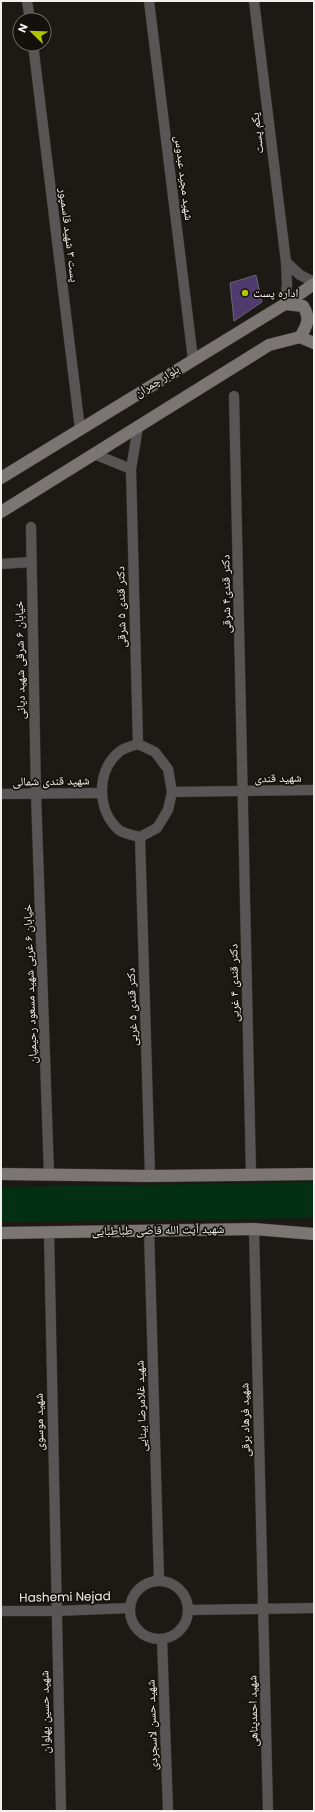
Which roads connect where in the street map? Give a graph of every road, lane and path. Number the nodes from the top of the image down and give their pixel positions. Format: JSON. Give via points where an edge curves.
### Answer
{"nodes":[{"id":1,"x":27,"y":1,"type":"edge"},
{"id":2,"x":149,"y":1,"type":"edge"},
{"id":3,"x":254,"y":1,"type":"edge"},
{"id":4,"x":29,"y":12,"type":"edge"},
{"id":5,"x":34,"y":52,"type":"edge"},
{"id":6,"x":286,"y":262,"type":"junction"},
{"id":7,"x":314,"y":283,"type":"edge"},
{"id":8,"x":284,"y":304,"type":"junction"},
{"id":9,"x":300,"y":337,"type":"junction"},
{"id":10,"x":314,"y":343,"type":"edge"},
{"id":11,"x":193,"y":359,"type":"junction"},
{"id":12,"x":234,"y":396,"type":"dead end"},
{"id":13,"x":138,"y":427,"type":"junction"},
{"id":14,"x":80,"y":429,"type":"junction"},
{"id":15,"x":94,"y":454,"type":"junction"},
{"id":16,"x":131,"y":469,"type":"junction"},
{"id":17,"x":1,"y":478,"type":"edge"},
{"id":18,"x":1,"y":512,"type":"edge"},
{"id":19,"x":31,"y":526,"type":"dead end"},
{"id":20,"x":31,"y":562,"type":"junction"},
{"id":21,"x":1,"y":564,"type":"edge"},
{"id":22,"x":138,"y":744,"type":"junction"},
{"id":23,"x":314,"y":790,"type":"edge"},
{"id":24,"x":243,"y":791,"type":"junction"},
{"id":25,"x":172,"y":792,"type":"junction"},
{"id":26,"x":1,"y":794,"type":"edge"},
{"id":27,"x":36,"y":794,"type":"junction"},
{"id":28,"x":101,"y":794,"type":"junction"},
{"id":29,"x":140,"y":837,"type":"junction"},
{"id":30,"x":1,"y":1174,"type":"edge"},
{"id":31,"x":251,"y":1174,"type":"junction"},
{"id":32,"x":314,"y":1174,"type":"edge"},
{"id":33,"x":48,"y":1175,"type":"junction"},
{"id":34,"x":150,"y":1176,"type":"junction"},
{"id":35,"x":254,"y":1229,"type":"junction"},
{"id":36,"x":149,"y":1230,"type":"junction"},
{"id":37,"x":49,"y":1232,"type":"junction"},
{"id":38,"x":1,"y":1233,"type":"edge"},
{"id":39,"x":314,"y":1234,"type":"edge"},
{"id":40,"x":159,"y":1580,"type":"junction"},
{"id":41,"x":130,"y":1608,"type":"junction"},
{"id":42,"x":314,"y":1608,"type":"edge"},
{"id":43,"x":188,"y":1610,"type":"junction"},
{"id":44,"x":263,"y":1610,"type":"junction"},
{"id":45,"x":1,"y":1611,"type":"edge"},
{"id":46,"x":56,"y":1612,"type":"junction"},
{"id":47,"x":162,"y":1639,"type":"junction"},
{"id":48,"x":60,"y":1811,"type":"edge"},
{"id":49,"x":168,"y":1811,"type":"edge"},
{"id":50,"x":268,"y":1811,"type":"edge"}],
"edges":[{"from":1,"to":4,"type":"street"},
{"from":2,"to":11,"type":"street","name":"شهید مجید عبدوس"},
{"from":3,"to":6,"type":"street","name":"یکم پست"},
{"from":5,"to":14,"type":"street","name":"پست ۳ شهید قاسمپور"},
{"from":6,"to":7,"type":"street"},
{"from":6,"to":8,"type":"street","name":"یکم پست"},
{"from":7,"to":8,"type":"main road","name":"بلوار چمران"},
{"from":8,"to":9,"type":"main road","via":[[303,306],[308,314],[307,326]]},
{"from":8,"to":11,"type":"main road","name":"بلوار چمران"},
{"from":9,"to":10,"type":"main road"},
{"from":9,"to":13,"type":"main road","via":[[269,345]]},
{"from":11,"to":14,"type":"main road","name":"بلوار چمران"},
{"from":12,"to":24,"type":"street","name":"دکتر قندی۴ شرقی"},
{"from":13,"to":15,"type":"main road"},
{"from":13,"to":16,"type":"street","name":"دکتر قندی ۵ شرقی"},
{"from":14,"to":17,"type":"main road","name":"بلوار چمران"},
{"from":15,"to":16,"type":"street"},
{"from":15,"to":18,"type":"main road"},
{"from":16,"to":22,"type":"street","name":"دکتر قندی ۵ شرقی"},
{"from":19,"to":20,"type":"street","name":"خیابان ۶ شرقی شهید دیانی"},
{"from":20,"to":21,"type":"street"},
{"from":20,"to":27,"type":"street","name":"خیابان ۶ شرقی شهید دیانی"},
{"from":22,"to":25,"type":"street","via":[[155,752],[168,769]]},
{"from":22,"to":28,"type":"street","via":[[118,752],[105,770]]},
{"from":23,"to":24,"type":"street","name":"شهید قندی"},
{"from":24,"to":25,"type":"street","name":"شهید قندی"},
{"from":24,"to":31,"type":"street","name":"دکتر قندی ۴ غربی"},
{"from":25,"to":29,"type":"street","via":[[168,810],[157,828]]},
{"from":26,"to":27,"type":"street","name":"شهید قندی شمالی"},
{"from":27,"to":28,"type":"street","name":"شهید قندی شمالی"},
{"from":27,"to":33,"type":"street","name":"خیابان ۶ غربی شهید مسعود رحیمیان"},
{"from":28,"to":29,"type":"street","via":[[106,813],[120,830]]},
{"from":29,"to":34,"type":"street","name":"دکتر قندی ۵ غربی"},
{"from":30,"to":33,"type":"main road"},
{"from":31,"to":32,"type":"main road"},
{"from":31,"to":34,"type":"main road"},
{"from":33,"to":34,"type":"main road"},
{"from":35,"to":36,"type":"main road","name":"شهید آیت الله قاضی طباطبایی"},
{"from":35,"to":39,"type":"main road","name":"شهید آیت الله قاضی طباطبایی"},
{"from":35,"to":44,"type":"street","name":"شهید فرهاد برقی"},
{"from":36,"to":37,"type":"main road","name":"شهید آیت الله قاضی طباطبایی"},
{"from":36,"to":40,"type":"street","name":"شهید غلامرضا بینایی"},
{"from":37,"to":38,"type":"main road","name":"شهید آیت الله قاضی طباطبایی"},
{"from":37,"to":46,"type":"street","name":"شهید موسوی"},
{"from":40,"to":41,"type":"street","via":[[142,1586],[135,1593]]},
{"from":40,"to":43,"type":"street","via":[[172,1584],[183,1592]]},
{"from":41,"to":46,"type":"street","name":"Hashemi Nejad"},
{"from":41,"to":47,"type":"street","via":[[132,1619],[139,1630],[150,1638]]},
{"from":42,"to":44,"type":"street"},
{"from":43,"to":44,"type":"street"},
{"from":43,"to":47,"type":"street","via":[[183,1626],[177,1633]]},
{"from":44,"to":50,"type":"street","name":"شهید احمدپناهی"},
{"from":45,"to":46,"type":"street","name":"Hashemi Nejad"},
{"from":46,"to":48,"type":"street","name":"شهید حسین پهلوان"},
{"from":47,"to":49,"type":"street","name":"شهید حسن لاسجردی"}]}
